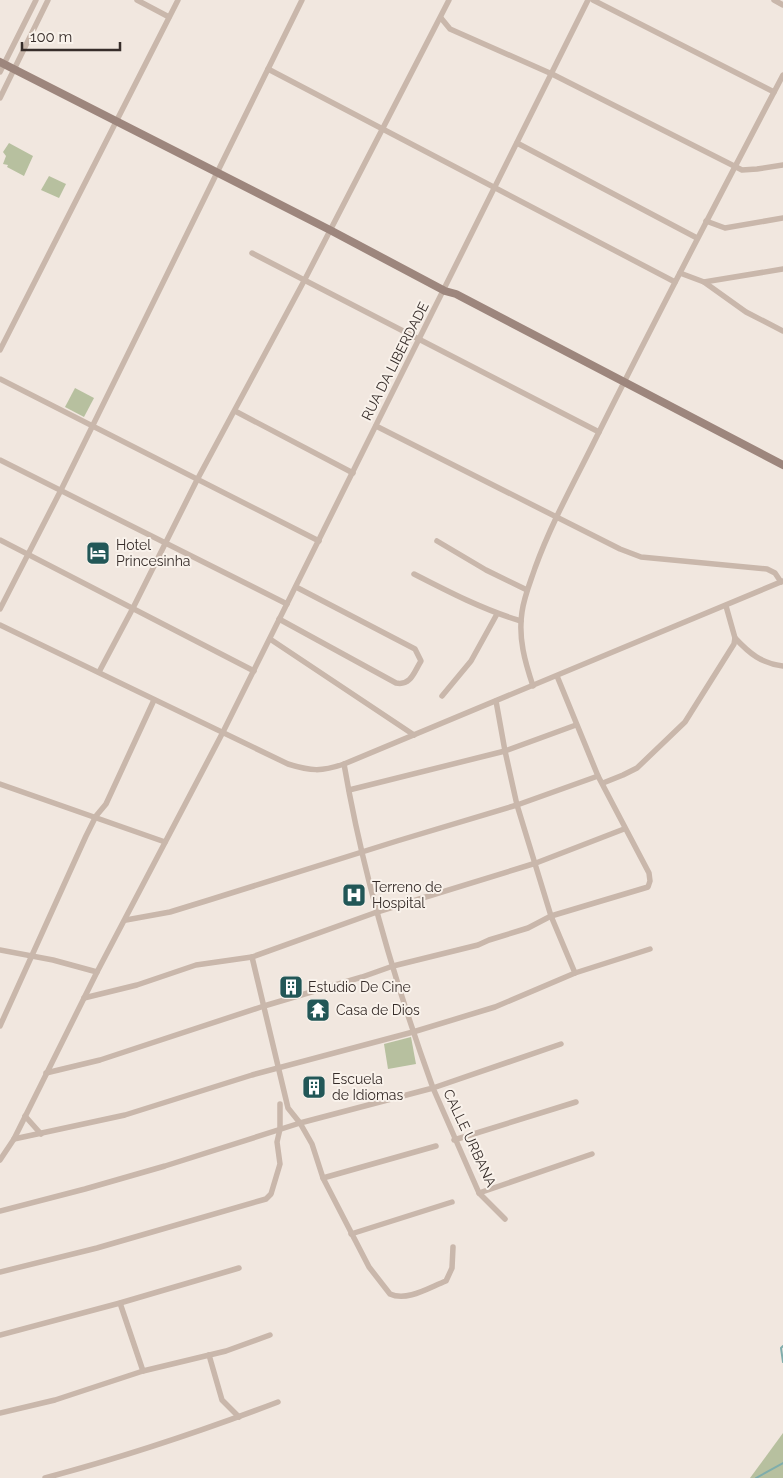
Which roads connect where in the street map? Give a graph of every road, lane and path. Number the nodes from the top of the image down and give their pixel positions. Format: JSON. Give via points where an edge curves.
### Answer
{"nodes":[{"id":1,"x":36,"y":0,"type":"edge"},
{"id":2,"x":48,"y":0,"type":"edge"},
{"id":3,"x":137,"y":0,"type":"edge"},
{"id":4,"x":178,"y":0,"type":"edge"},
{"id":5,"x":302,"y":0,"type":"edge"},
{"id":6,"x":450,"y":0,"type":"edge"},
{"id":7,"x":588,"y":0,"type":"edge"},
{"id":8,"x":593,"y":0,"type":"edge"},
{"id":9,"x":774,"y":0,"type":"edge"},
{"id":10,"x":783,"y":5,"type":"edge"},
{"id":11,"x":169,"y":16,"type":"junction"},
{"id":12,"x":441,"y":18,"type":"junction"},
{"id":13,"x":1,"y":66,"type":"edge"},
{"id":14,"x":14,"y":69,"type":"junction"},
{"id":15,"x":268,"y":70,"type":"junction"},
{"id":16,"x":552,"y":74,"type":"junction"},
{"id":17,"x":783,"y":75,"type":"edge"},
{"id":18,"x":774,"y":92,"type":"junction"},
{"id":19,"x":0,"y":98,"type":"edge"},
{"id":20,"x":117,"y":120,"type":"junction"},
{"id":21,"x":383,"y":129,"type":"junction"},
{"id":22,"x":517,"y":143,"type":"junction"},
{"id":23,"x":783,"y":165,"type":"edge"},
{"id":24,"x":736,"y":167,"type":"junction"},
{"id":25,"x":216,"y":173,"type":"junction"},
{"id":26,"x":495,"y":188,"type":"junction"},
{"id":27,"x":783,"y":218,"type":"edge"},
{"id":28,"x":706,"y":221,"type":"junction"},
{"id":29,"x":330,"y":230,"type":"junction"},
{"id":30,"x":698,"y":238,"type":"junction"},
{"id":31,"x":252,"y":253,"type":"dead end"},
{"id":32,"x":783,"y":269,"type":"edge"},
{"id":33,"x":680,"y":273,"type":"junction"},
{"id":34,"x":304,"y":281,"type":"junction"},
{"id":35,"x":675,"y":282,"type":"junction"},
{"id":36,"x":704,"y":282,"type":"junction"},
{"id":37,"x":444,"y":291,"type":"junction"},
{"id":38,"x":783,"y":331,"type":"edge"},
{"id":39,"x":420,"y":340,"type":"junction"},
{"id":40,"x":0,"y":350,"type":"edge"},
{"id":41,"x":0,"y":379,"type":"edge"},
{"id":42,"x":624,"y":381,"type":"junction"},
{"id":43,"x":235,"y":411,"type":"junction"},
{"id":44,"x":92,"y":426,"type":"junction"},
{"id":45,"x":376,"y":426,"type":"junction"},
{"id":46,"x":599,"y":432,"type":"junction"},
{"id":47,"x":0,"y":460,"type":"edge"},
{"id":48,"x":783,"y":464,"type":"edge"},
{"id":49,"x":353,"y":473,"type":"junction"},
{"id":50,"x":197,"y":480,"type":"junction"},
{"id":51,"x":61,"y":490,"type":"junction"},
{"id":52,"x":556,"y":516,"type":"junction"},
{"id":53,"x":0,"y":540,"type":"edge"},
{"id":54,"x":319,"y":541,"type":"junction"},
{"id":55,"x":437,"y":541,"type":"dead end"},
{"id":56,"x":166,"y":543,"type":"junction"},
{"id":57,"x":28,"y":555,"type":"junction"},
{"id":58,"x":414,"y":574,"type":"dead end"},
{"id":59,"x":782,"y":582,"type":"edge"},
{"id":60,"x":296,"y":587,"type":"junction"},
{"id":61,"x":527,"y":590,"type":"junction"},
{"id":62,"x":287,"y":604,"type":"junction"},
{"id":63,"x":726,"y":606,"type":"junction"},
{"id":64,"x":133,"y":608,"type":"junction"},
{"id":65,"x":0,"y":609,"type":"edge"},
{"id":66,"x":497,"y":614,"type":"junction"},
{"id":67,"x":280,"y":620,"type":"junction"},
{"id":68,"x":521,"y":621,"type":"junction"},
{"id":69,"x":0,"y":625,"type":"edge"},
{"id":70,"x":735,"y":638,"type":"junction"},
{"id":71,"x":270,"y":639,"type":"junction"},
{"id":72,"x":783,"y":666,"type":"edge"},
{"id":73,"x":254,"y":670,"type":"junction"},
{"id":74,"x":99,"y":672,"type":"junction"},
{"id":75,"x":557,"y":676,"type":"junction"},
{"id":76,"x":533,"y":686,"type":"junction"},
{"id":77,"x":442,"y":696,"type":"dead end"},
{"id":78,"x":154,"y":700,"type":"junction"},
{"id":79,"x":496,"y":701,"type":"junction"},
{"id":80,"x":576,"y":725,"type":"junction"},
{"id":81,"x":223,"y":732,"type":"junction"},
{"id":82,"x":414,"y":735,"type":"junction"},
{"id":83,"x":505,"y":751,"type":"junction"},
{"id":84,"x":344,"y":764,"type":"junction"},
{"id":85,"x":598,"y":776,"type":"junction"},
{"id":86,"x":602,"y":783,"type":"junction"},
{"id":87,"x":0,"y":784,"type":"edge"},
{"id":88,"x":349,"y":790,"type":"junction"},
{"id":89,"x":518,"y":806,"type":"junction"},
{"id":90,"x":96,"y":816,"type":"junction"},
{"id":91,"x":624,"y":829,"type":"junction"},
{"id":92,"x":165,"y":842,"type":"junction"},
{"id":93,"x":361,"y":852,"type":"junction"},
{"id":94,"x":536,"y":863,"type":"junction"},
{"id":95,"x":376,"y":912,"type":"junction"},
{"id":96,"x":551,"y":916,"type":"junction"},
{"id":97,"x":126,"y":920,"type":"junction"},
{"id":98,"x":650,"y":949,"type":"dead end"},
{"id":99,"x":0,"y":950,"type":"edge"},
{"id":100,"x":31,"y":957,"type":"junction"},
{"id":101,"x":252,"y":957,"type":"junction"},
{"id":102,"x":394,"y":966,"type":"junction"},
{"id":103,"x":97,"y":972,"type":"junction"},
{"id":104,"x":575,"y":973,"type":"junction"},
{"id":105,"x":84,"y":998,"type":"junction"},
{"id":106,"x":264,"y":1006,"type":"junction"},
{"id":107,"x":0,"y":1026,"type":"edge"},
{"id":108,"x":413,"y":1032,"type":"junction"},
{"id":109,"x":561,"y":1044,"type":"dead end"},
{"id":110,"x":278,"y":1068,"type":"junction"},
{"id":111,"x":46,"y":1073,"type":"junction"},
{"id":112,"x":433,"y":1088,"type":"junction"},
{"id":113,"x":576,"y":1102,"type":"dead end"},
{"id":114,"x":280,"y":1104,"type":"dead end"},
{"id":115,"x":25,"y":1116,"type":"junction"},
{"id":116,"x":300,"y":1123,"type":"junction"},
{"id":117,"x":280,"y":1129,"type":"junction"},
{"id":118,"x":41,"y":1134,"type":"junction"},
{"id":119,"x":14,"y":1139,"type":"junction"},
{"id":120,"x":454,"y":1140,"type":"junction"},
{"id":121,"x":436,"y":1146,"type":"dead end"},
{"id":122,"x":592,"y":1154,"type":"dead end"},
{"id":123,"x":0,"y":1160,"type":"edge"},
{"id":124,"x":322,"y":1178,"type":"junction"},
{"id":125,"x":479,"y":1193,"type":"junction"},
{"id":126,"x":452,"y":1202,"type":"dead end"},
{"id":127,"x":0,"y":1211,"type":"edge"},
{"id":128,"x":505,"y":1219,"type":"dead end"},
{"id":129,"x":351,"y":1234,"type":"junction"},
{"id":130,"x":453,"y":1247,"type":"dead end"},
{"id":131,"x":239,"y":1268,"type":"dead end"},
{"id":132,"x":0,"y":1272,"type":"edge"},
{"id":133,"x":120,"y":1303,"type":"junction"},
{"id":134,"x":0,"y":1334,"type":"edge"},
{"id":135,"x":270,"y":1335,"type":"dead end"},
{"id":136,"x":209,"y":1355,"type":"junction"},
{"id":137,"x":143,"y":1371,"type":"junction"},
{"id":138,"x":278,"y":1402,"type":"dead end"},
{"id":139,"x":0,"y":1413,"type":"edge"},
{"id":140,"x":239,"y":1417,"type":"junction"},
{"id":141,"x":45,"y":1478,"type":"edge"}],
"edges":[{"from":1,"to":13,"type":"street"},
{"from":2,"to":14,"type":"street"},
{"from":3,"to":11,"type":"street"},
{"from":4,"to":11,"type":"street"},
{"from":5,"to":15,"type":"street"},
{"from":6,"to":12,"type":"street"},
{"from":7,"to":16,"type":"street","name":"RUA DA LIBERDADE"},
{"from":8,"to":18,"type":"street"},
{"from":9,"to":10,"type":"street"},
{"from":11,"to":20,"type":"street"},
{"from":12,"to":16,"type":"street","via":[[450,28]]},
{"from":12,"to":21,"type":"street"},
{"from":13,"to":14,"type":"main road"},
{"from":14,"to":19,"type":"street"},
{"from":14,"to":20,"type":"main road"},
{"from":15,"to":21,"type":"street"},
{"from":15,"to":25,"type":"street"},
{"from":16,"to":22,"type":"street","name":"RUA DA LIBERDADE"},
{"from":16,"to":24,"type":"street"},
{"from":17,"to":18,"type":"street"},
{"from":18,"to":24,"type":"street"},
{"from":20,"to":25,"type":"main road"},
{"from":20,"to":40,"type":"street"},
{"from":21,"to":26,"type":"street"},
{"from":21,"to":29,"type":"street"},
{"from":22,"to":26,"type":"street","name":"RUA DA LIBERDADE"},
{"from":22,"to":30,"type":"street"},
{"from":23,"to":24,"type":"street","via":[[748,170]]},
{"from":24,"to":28,"type":"street"},
{"from":25,"to":29,"type":"main road"},
{"from":25,"to":44,"type":"street"},
{"from":26,"to":35,"type":"street"},
{"from":26,"to":37,"type":"street","name":"RUA DA LIBERDADE"},
{"from":27,"to":28,"type":"street","via":[[725,228]]},
{"from":28,"to":30,"type":"street"},
{"from":29,"to":34,"type":"street"},
{"from":29,"to":37,"type":"main road"},
{"from":30,"to":33,"type":"street"},
{"from":31,"to":34,"type":"street"},
{"from":32,"to":36,"type":"street"},
{"from":33,"to":35,"type":"street"},
{"from":33,"to":36,"type":"street"},
{"from":34,"to":39,"type":"street"},
{"from":34,"to":43,"type":"street"},
{"from":35,"to":42,"type":"street"},
{"from":36,"to":38,"type":"street","via":[[746,312]]},
{"from":37,"to":39,"type":"street","name":"RUA DA LIBERDADE"},
{"from":37,"to":42,"type":"main road","via":[[456,294]]},
{"from":39,"to":45,"type":"street","name":"RUA DA LIBERDADE"},
{"from":39,"to":46,"type":"street"},
{"from":41,"to":44,"type":"street"},
{"from":42,"to":46,"type":"street"},
{"from":42,"to":48,"type":"main road"},
{"from":43,"to":49,"type":"street"},
{"from":43,"to":50,"type":"street"},
{"from":44,"to":50,"type":"street"},
{"from":44,"to":51,"type":"street"},
{"from":45,"to":49,"type":"street","name":"RUA DA LIBERDADE"},
{"from":45,"to":52,"type":"street"},
{"from":46,"to":52,"type":"street"},
{"from":47,"to":51,"type":"street"},
{"from":49,"to":54,"type":"street","name":"RUA DA LIBERDADE"},
{"from":50,"to":54,"type":"street"},
{"from":50,"to":56,"type":"street"},
{"from":51,"to":56,"type":"street"},
{"from":51,"to":57,"type":"street"},
{"from":52,"to":59,"type":"street","via":[[641,557],[767,569]]},
{"from":52,"to":61,"type":"street"},
{"from":53,"to":57,"type":"street"},
{"from":54,"to":60,"type":"street","name":"RUA DA LIBERDADE"},
{"from":55,"to":61,"type":"street"},
{"from":56,"to":62,"type":"street"},
{"from":56,"to":64,"type":"street"},
{"from":57,"to":64,"type":"street"},
{"from":57,"to":65,"type":"street"},
{"from":58,"to":66,"type":"street"},
{"from":59,"to":63,"type":"street"},
{"from":60,"to":62,"type":"street","name":"RUA DA LIBERDADE"},
{"from":60,"to":67,"type":"street","via":[[415,649],[421,661],[409,682],[396,684]]},
{"from":61,"to":68,"type":"street"},
{"from":62,"to":67,"type":"street","name":"RUA DA LIBERDADE"},
{"from":63,"to":70,"type":"street"},
{"from":63,"to":75,"type":"street"},
{"from":64,"to":73,"type":"street"},
{"from":64,"to":74,"type":"street"},
{"from":66,"to":68,"type":"street"},
{"from":66,"to":77,"type":"street","via":[[471,661]]},
{"from":67,"to":71,"type":"street","name":"RUA DA LIBERDADE"},
{"from":68,"to":76,"type":"street","via":[[524,657]]},
{"from":69,"to":74,"type":"street"},
{"from":70,"to":72,"type":"street","via":[[749,653]]},
{"from":70,"to":86,"type":"street","via":[[685,722],[637,768]]},
{"from":71,"to":73,"type":"street","name":"RUA DA LIBERDADE"},
{"from":71,"to":82,"type":"street"},
{"from":73,"to":81,"type":"street","name":"RUA DA LIBERDADE"},
{"from":74,"to":78,"type":"street"},
{"from":75,"to":76,"type":"street"},
{"from":75,"to":80,"type":"street"},
{"from":76,"to":79,"type":"street"},
{"from":78,"to":81,"type":"street"},
{"from":78,"to":90,"type":"street","via":[[106,804]]},
{"from":79,"to":82,"type":"street"},
{"from":79,"to":83,"type":"street"},
{"from":80,"to":83,"type":"street"},
{"from":80,"to":85,"type":"street"},
{"from":81,"to":84,"type":"street","via":[[304,769],[321,771]]},
{"from":81,"to":92,"type":"street","name":"RUA DA LIBERDADE"},
{"from":82,"to":84,"type":"street"},
{"from":83,"to":88,"type":"street"},
{"from":83,"to":89,"type":"street"},
{"from":84,"to":88,"type":"street","name":"CALLE URBANA"},
{"from":85,"to":86,"type":"street"},
{"from":85,"to":89,"type":"street"},
{"from":86,"to":91,"type":"street"},
{"from":87,"to":90,"type":"street"},
{"from":88,"to":93,"type":"street","name":"CALLE URBANA"},
{"from":89,"to":93,"type":"street"},
{"from":89,"to":94,"type":"street"},
{"from":90,"to":92,"type":"street"},
{"from":90,"to":100,"type":"street"},
{"from":91,"to":94,"type":"street"},
{"from":91,"to":96,"type":"street","via":[[649,873],[648,887]]},
{"from":92,"to":97,"type":"street","name":"RUA DA LIBERDADE"},
{"from":93,"to":95,"type":"street","name":"CALLE URBANA"},
{"from":93,"to":97,"type":"street","via":[[170,912]]},
{"from":94,"to":95,"type":"street"},
{"from":94,"to":96,"type":"street"},
{"from":95,"to":101,"type":"street"},
{"from":95,"to":102,"type":"street","name":"CALLE URBANA"},
{"from":96,"to":102,"type":"street","via":[[528,928],[478,945]]},
{"from":96,"to":104,"type":"street"},
{"from":97,"to":103,"type":"street","name":"RUA DA LIBERDADE"},
{"from":98,"to":104,"type":"street"},
{"from":99,"to":100,"type":"street"},
{"from":100,"to":103,"type":"street"},
{"from":100,"to":107,"type":"street"},
{"from":101,"to":105,"type":"street","via":[[196,966]]},
{"from":101,"to":106,"type":"street"},
{"from":102,"to":106,"type":"street"},
{"from":102,"to":108,"type":"street","name":"CALLE URBANA"},
{"from":103,"to":105,"type":"street","name":"RUA DA LIBERDADE"},
{"from":104,"to":108,"type":"street","via":[[495,1007]]},
{"from":105,"to":111,"type":"street","name":"RUA DA LIBERDADE"},
{"from":106,"to":110,"type":"street"},
{"from":106,"to":111,"type":"street","via":[[100,1060]]},
{"from":108,"to":110,"type":"street"},
{"from":108,"to":112,"type":"street","name":"CALLE URBANA"},
{"from":109,"to":112,"type":"street"},
{"from":110,"to":116,"type":"street","via":[[288,1108]]},
{"from":110,"to":118,"type":"street","via":[[125,1115]]},
{"from":111,"to":115,"type":"street","name":"RUA DA LIBERDADE"},
{"from":112,"to":116,"type":"street"},
{"from":112,"to":120,"type":"street","name":"CALLE URBANA"},
{"from":113,"to":120,"type":"street"},
{"from":114,"to":117,"type":"street"},
{"from":115,"to":118,"type":"street"},
{"from":115,"to":119,"type":"street","name":"RUA DA LIBERDADE"},
{"from":116,"to":117,"type":"street"},
{"from":116,"to":124,"type":"street","via":[[312,1144]]},
{"from":117,"to":127,"type":"street","via":[[156,1169]]},
{"from":117,"to":132,"type":"street","via":[[277,1142],[280,1164],[271,1194],[266,1198],[97,1248]]},
{"from":118,"to":119,"type":"street"},
{"from":119,"to":123,"type":"street","name":"RUA DA LIBERDADE"},
{"from":120,"to":125,"type":"street","name":"CALLE URBANA"},
{"from":121,"to":124,"type":"street"},
{"from":122,"to":125,"type":"street"},
{"from":124,"to":129,"type":"street"},
{"from":125,"to":128,"type":"street","name":"CALLE URBANA"},
{"from":126,"to":129,"type":"street"},
{"from":129,"to":130,"type":"street","via":[[369,1267],[395,1297],[404,1297],[446,1281],[452,1268]]},
{"from":131,"to":133,"type":"street"},
{"from":133,"to":134,"type":"street"},
{"from":133,"to":137,"type":"street"},
{"from":135,"to":136,"type":"street"},
{"from":136,"to":137,"type":"street"},
{"from":136,"to":140,"type":"street","via":[[222,1400]]},
{"from":137,"to":139,"type":"street","via":[[55,1400]]},
{"from":138,"to":140,"type":"street"},
{"from":140,"to":141,"type":"street"}]}
